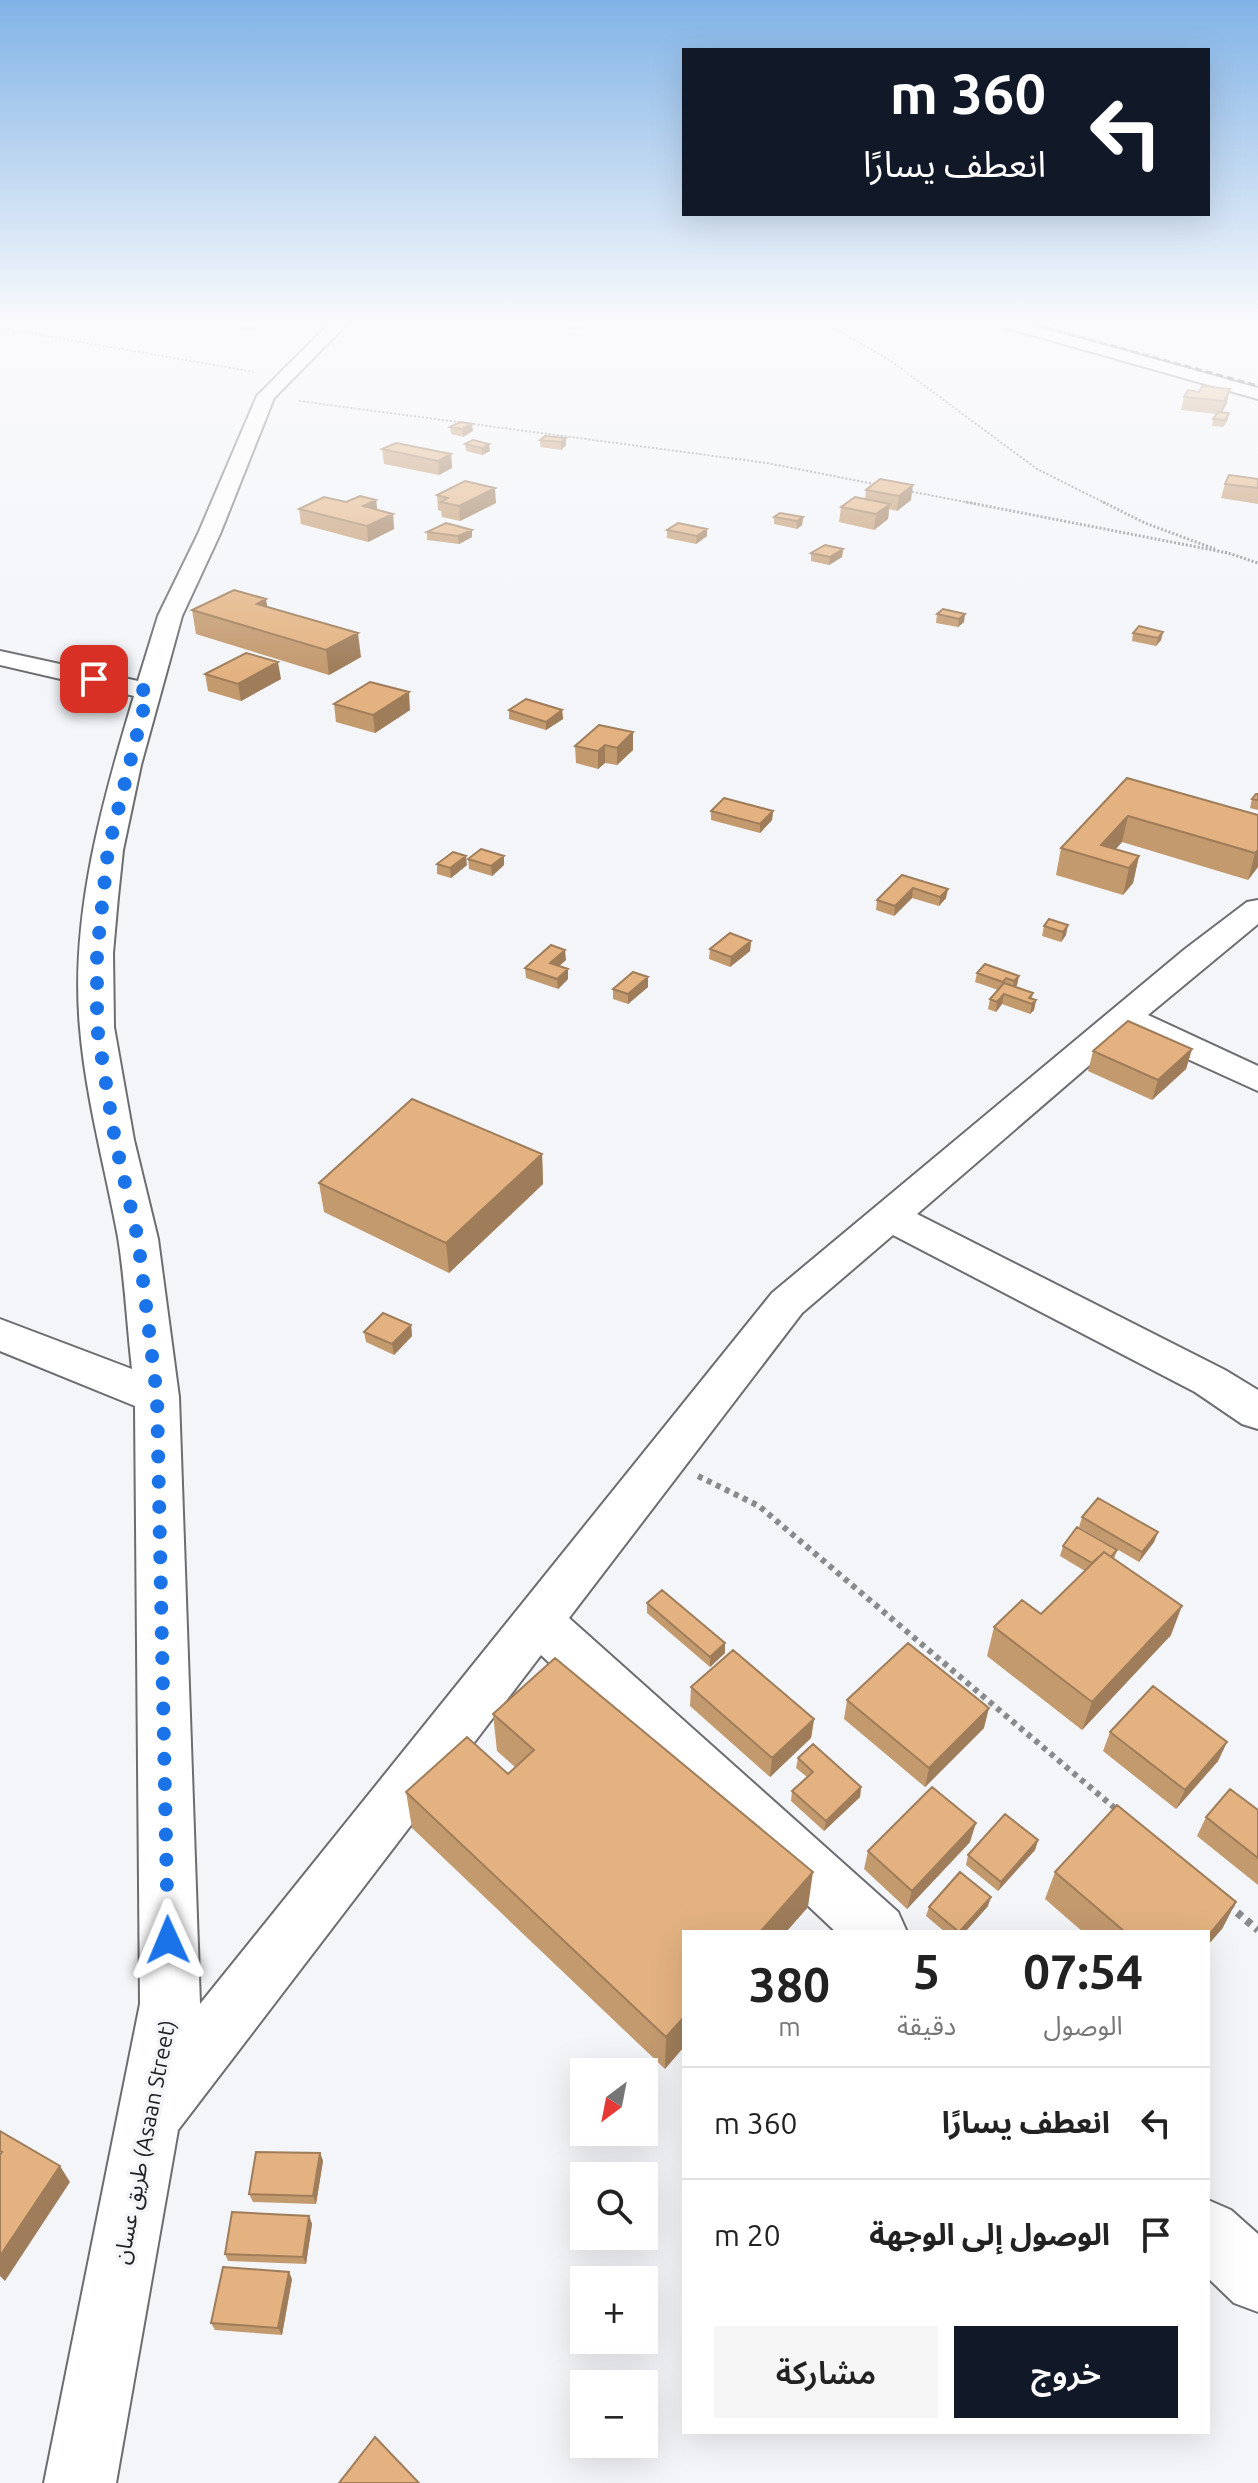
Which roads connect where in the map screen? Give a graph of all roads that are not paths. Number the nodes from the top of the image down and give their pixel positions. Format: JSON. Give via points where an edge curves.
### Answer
{"nodes":[{"id":1,"x":251,"y":441,"type":"edge"},
{"id":2,"x":0,"y":658,"type":"edge"},
{"id":3,"x":148,"y":691,"type":"junction"},
{"id":4,"x":1258,"y":909,"type":"edge"},
{"id":5,"x":1124,"y":1017,"type":"junction"},
{"id":6,"x":1258,"y":1080,"type":"edge"},
{"id":7,"x":889,"y":1216,"type":"junction"},
{"id":8,"x":0,"y":1334,"type":"edge"},
{"id":9,"x":157,"y":1397,"type":"junction"},
{"id":10,"x":1258,"y":1412,"type":"edge"},
{"id":11,"x":538,"y":1621,"type":"junction"},
{"id":12,"x":876,"y":1930,"type":"edge"},
{"id":13,"x":147,"y":2119,"type":"junction"},
{"id":14,"x":1210,"y":2235,"type":"edge"},
{"id":15,"x":1258,"y":2279,"type":"edge"},
{"id":16,"x":80,"y":2483,"type":"edge"}],
"edges":[{"from":1,"to":3,"type":"street","name":"طريق عسان (Asaan Street)","via":[[170,616]]},
{"from":2,"to":3,"type":"street"},
{"from":3,"to":9,"type":"street","name":"طريق عسان (Asaan Street)","via":[[108,850],[97,953],[97,1027],[138,1239]]},
{"from":4,"to":5,"type":"street"},
{"from":5,"to":6,"type":"street"},
{"from":5,"to":7,"type":"street"},
{"from":7,"to":10,"type":"street","via":[[1210,1381]]},
{"from":7,"to":11,"type":"street","via":[[787,1303]]},
{"from":8,"to":9,"type":"street"},
{"from":9,"to":13,"type":"street","name":"طريق عسان (Asaan Street)","via":[[170,2004]]},
{"from":11,"to":12,"type":"street"},
{"from":11,"to":13,"type":"street"},
{"from":13,"to":16,"type":"street","name":"طريق عسان (Asaan Street)"},
{"from":14,"to":15,"type":"street"}]}
